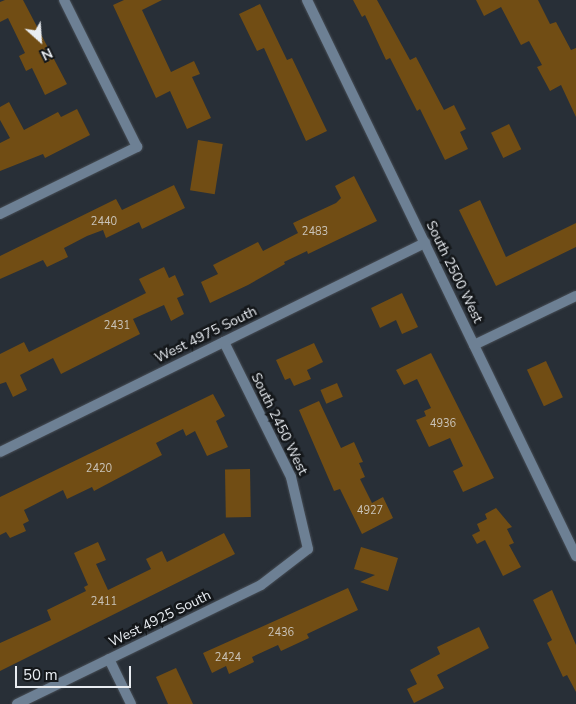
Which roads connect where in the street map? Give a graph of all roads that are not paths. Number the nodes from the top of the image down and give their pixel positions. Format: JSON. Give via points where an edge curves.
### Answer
{"nodes":[{"id":1,"x":64,"y":0,"type":"edge"},
{"id":2,"x":308,"y":0,"type":"edge"},
{"id":3,"x":0,"y":214,"type":"edge"},
{"id":4,"x":425,"y":243,"type":"junction"},
{"id":5,"x":576,"y":296,"type":"edge"},
{"id":6,"x":224,"y":342,"type":"junction"},
{"id":7,"x":474,"y":345,"type":"junction"},
{"id":8,"x":0,"y":452,"type":"edge"},
{"id":9,"x":308,"y":549,"type":"joint"},
{"id":10,"x":576,"y":556,"type":"edge"},
{"id":11,"x":109,"y":659,"type":"junction"},
{"id":12,"x":17,"y":704,"type":"edge"},
{"id":13,"x":131,"y":704,"type":"edge"}],
"edges":[{"from":1,"to":3,"type":"street","via":[[137,147]]},
{"from":2,"to":4,"type":"street","name":"South 2500 West"},
{"from":4,"to":6,"type":"street","name":"West 4975 South"},
{"from":4,"to":7,"type":"street","name":"South 2500 West"},
{"from":5,"to":7,"type":"street"},
{"from":6,"to":8,"type":"street","name":"West 4975 South"},
{"from":6,"to":9,"type":"street","name":"South 2450 West","via":[[291,477]]},
{"from":7,"to":10,"type":"street","name":"South 2500 West"},
{"from":9,"to":11,"type":"street","name":"West 4925 South","via":[[261,585]]},
{"from":11,"to":12,"type":"street","name":"West 4925 South"},
{"from":11,"to":13,"type":"street"}]}
